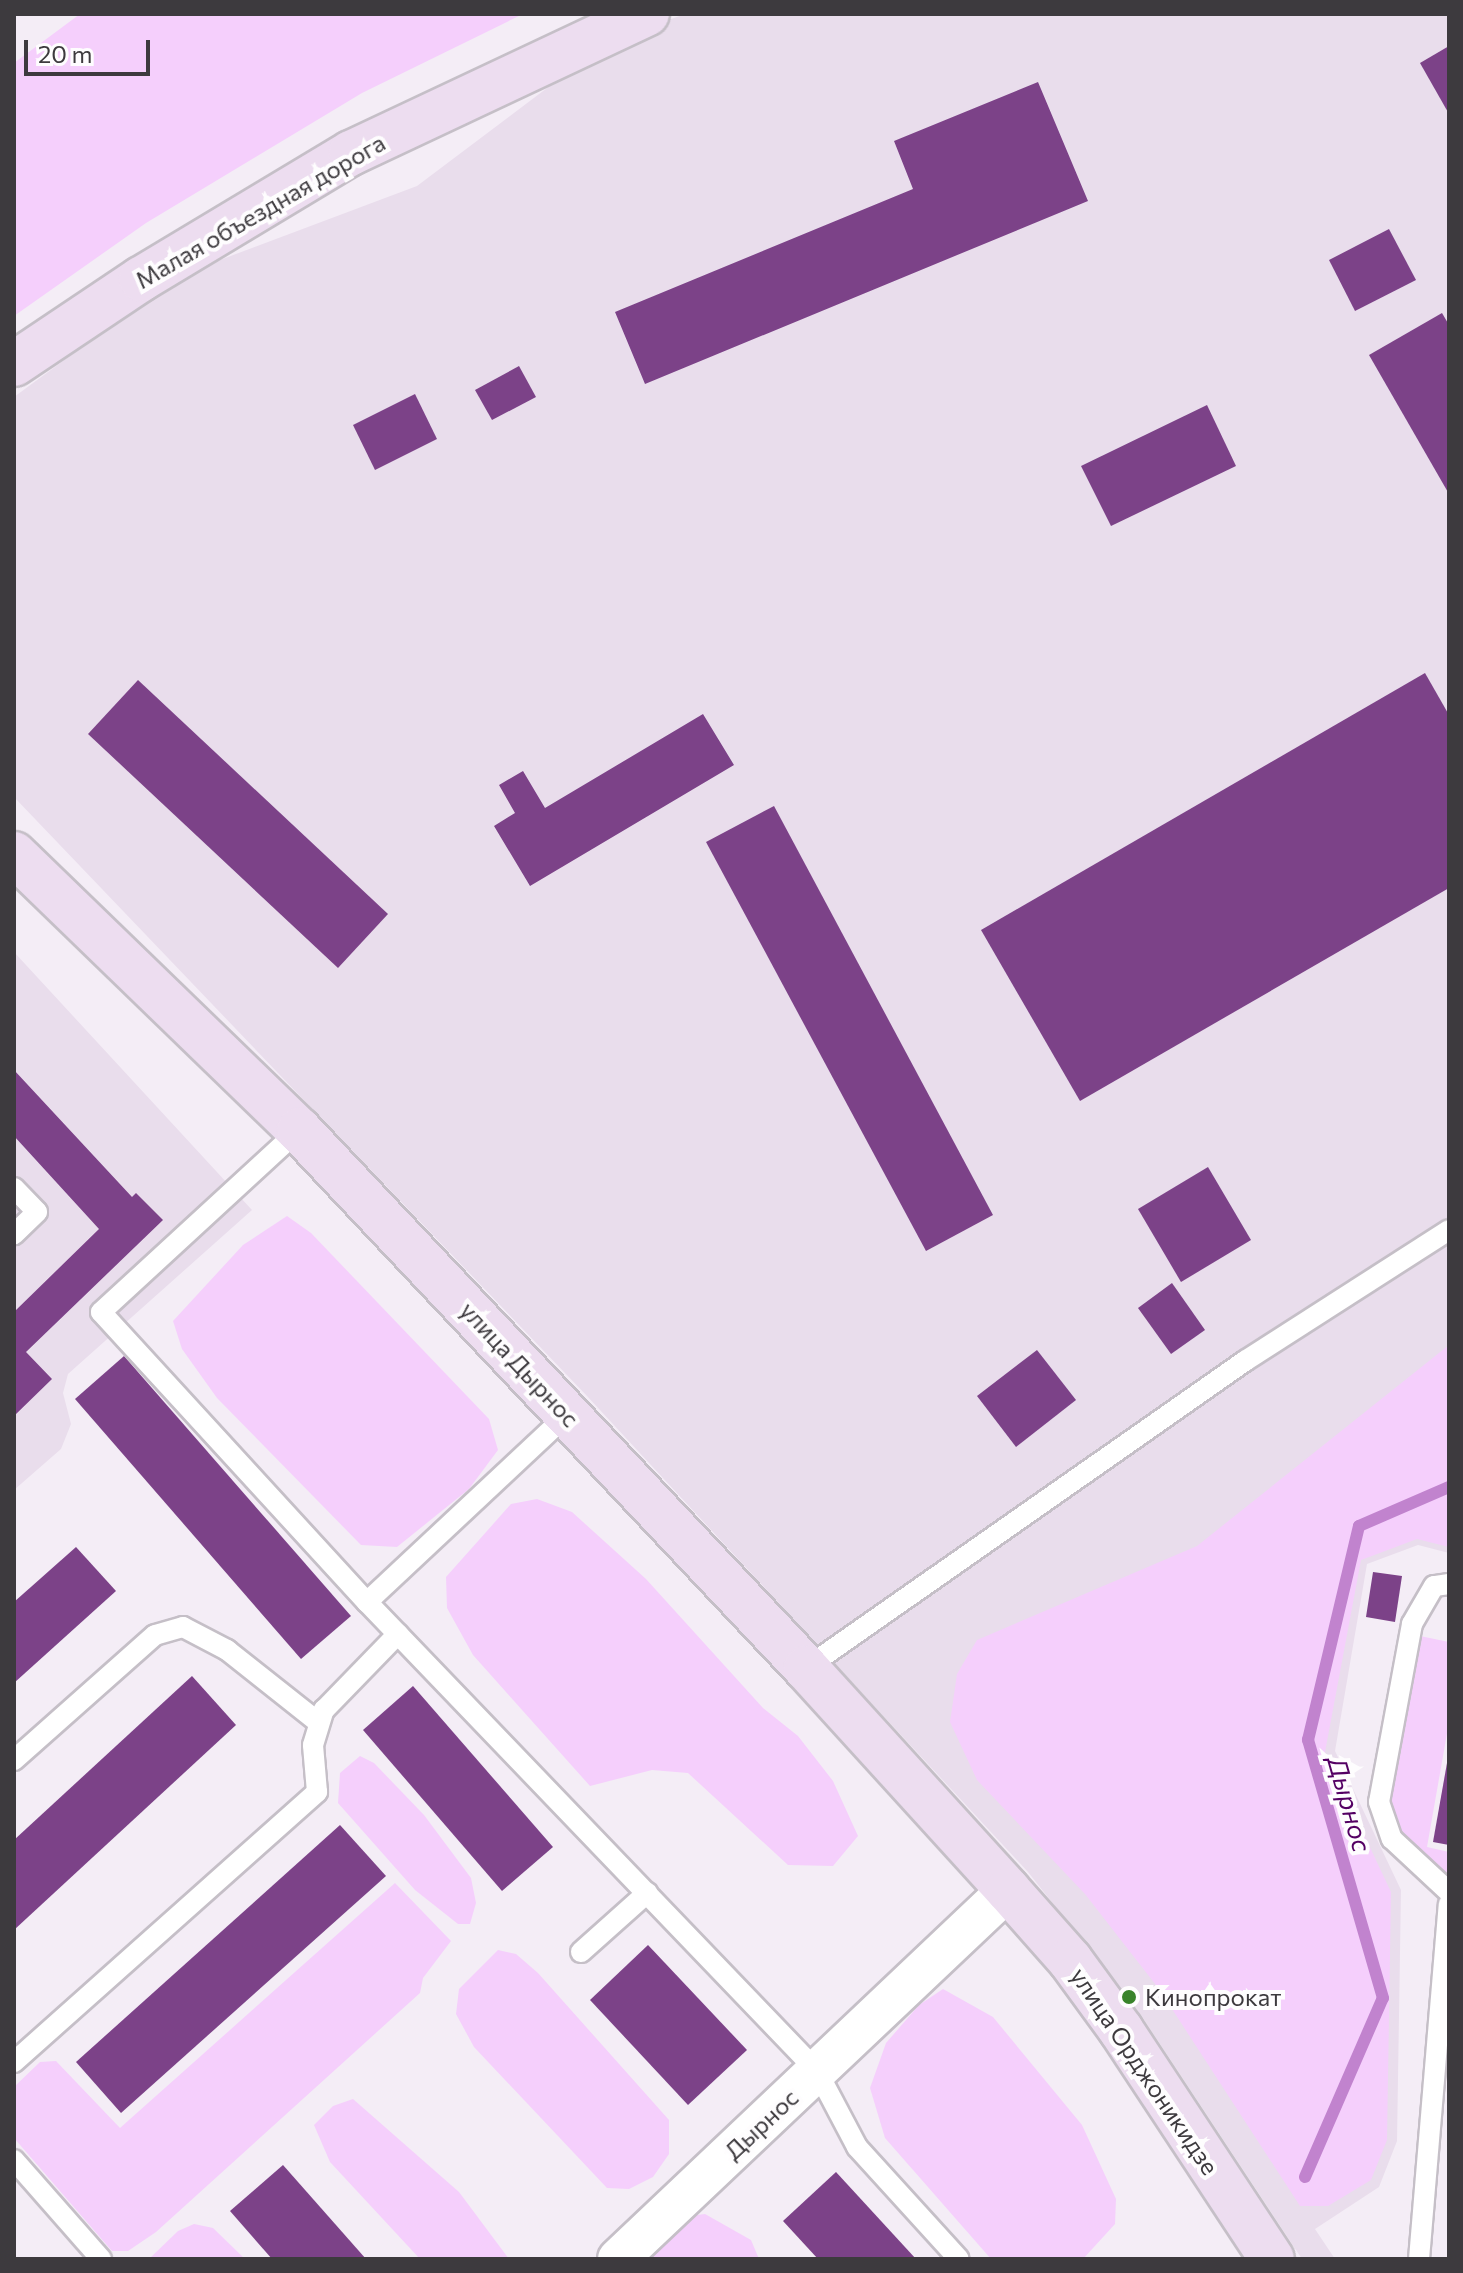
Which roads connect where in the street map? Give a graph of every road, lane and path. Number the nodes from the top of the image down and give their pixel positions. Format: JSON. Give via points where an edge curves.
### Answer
{"nodes":[{"id":1,"x":647,"y":14,"type":"edge"},
{"id":2,"x":14,"y":364,"type":"edge"},
{"id":3,"x":14,"y":854,"type":"edge"},
{"id":4,"x":299,"y":1130,"type":"junction"},
{"id":5,"x":14,"y":1188,"type":"edge"},
{"id":6,"x":1449,"y":1230,"type":"edge"},
{"id":7,"x":14,"y":1234,"type":"edge"},
{"id":8,"x":568,"y":1414,"type":"junction"},
{"id":9,"x":1449,"y":1584,"type":"edge"},
{"id":10,"x":367,"y":1602,"type":"junction"},
{"id":11,"x":398,"y":1634,"type":"junction"},
{"id":12,"x":806,"y":1668,"type":"junction"},
{"id":13,"x":319,"y":1723,"type":"junction"},
{"id":14,"x":14,"y":1760,"type":"edge"},
{"id":15,"x":1008,"y":1890,"type":"junction"},
{"id":16,"x":1449,"y":1892,"type":"edge"},
{"id":17,"x":647,"y":1893,"type":"junction"},
{"id":18,"x":1449,"y":1904,"type":"edge"},
{"id":19,"x":581,"y":1952,"type":"dead end"},
{"id":20,"x":14,"y":2062,"type":"edge"},
{"id":21,"x":817,"y":2071,"type":"junction"},
{"id":22,"x":14,"y":2160,"type":"edge"},
{"id":23,"x":101,"y":2259,"type":"edge"},
{"id":24,"x":618,"y":2259,"type":"edge"},
{"id":25,"x":959,"y":2259,"type":"edge"},
{"id":26,"x":1272,"y":2259,"type":"edge"},
{"id":27,"x":1419,"y":2259,"type":"edge"}],
"edges":[{"from":1,"to":2,"type":"main road","name":"Малая объездная дорога","via":[[351,153],[141,279]]},
{"from":3,"to":4,"type":"main road","name":"улица Дырнос"},
{"from":4,"to":8,"type":"main road","name":"улица Дырнос"},
{"from":4,"to":10,"type":"lane","via":[[101,1312]]},
{"from":5,"to":7,"type":"lane","via":[[37,1212]]},
{"from":6,"to":12,"type":"lane","via":[[1245,1361]]},
{"from":8,"to":10,"type":"lane"},
{"from":8,"to":12,"type":"main road","name":"улица Дырнос"},
{"from":9,"to":16,"type":"lane","via":[[1434,1586],[1412,1624],[1379,1802],[1392,1839]]},
{"from":10,"to":11,"type":"lane"},
{"from":11,"to":13,"type":"lane","via":[[324,1710]]},
{"from":11,"to":17,"type":"lane"},
{"from":12,"to":15,"type":"main road","name":"улица Дырнос"},
{"from":13,"to":14,"type":"lane","via":[[227,1650],[183,1627],[155,1635]]},
{"from":13,"to":20,"type":"lane","via":[[313,1745],[317,1792]]},
{"from":15,"to":21,"type":"street","name":"Дырнос"},
{"from":15,"to":26,"type":"main road","name":"улица Орджоникидзе","via":[[1070,1960],[1121,2030]]},
{"from":17,"to":19,"type":"lane"},
{"from":17,"to":21,"type":"lane"},
{"from":18,"to":27,"type":"lane"},
{"from":21,"to":24,"type":"street","name":"Дырнос"},
{"from":21,"to":25,"type":"lane","via":[[857,2147]]},
{"from":22,"to":23,"type":"lane"}]}
